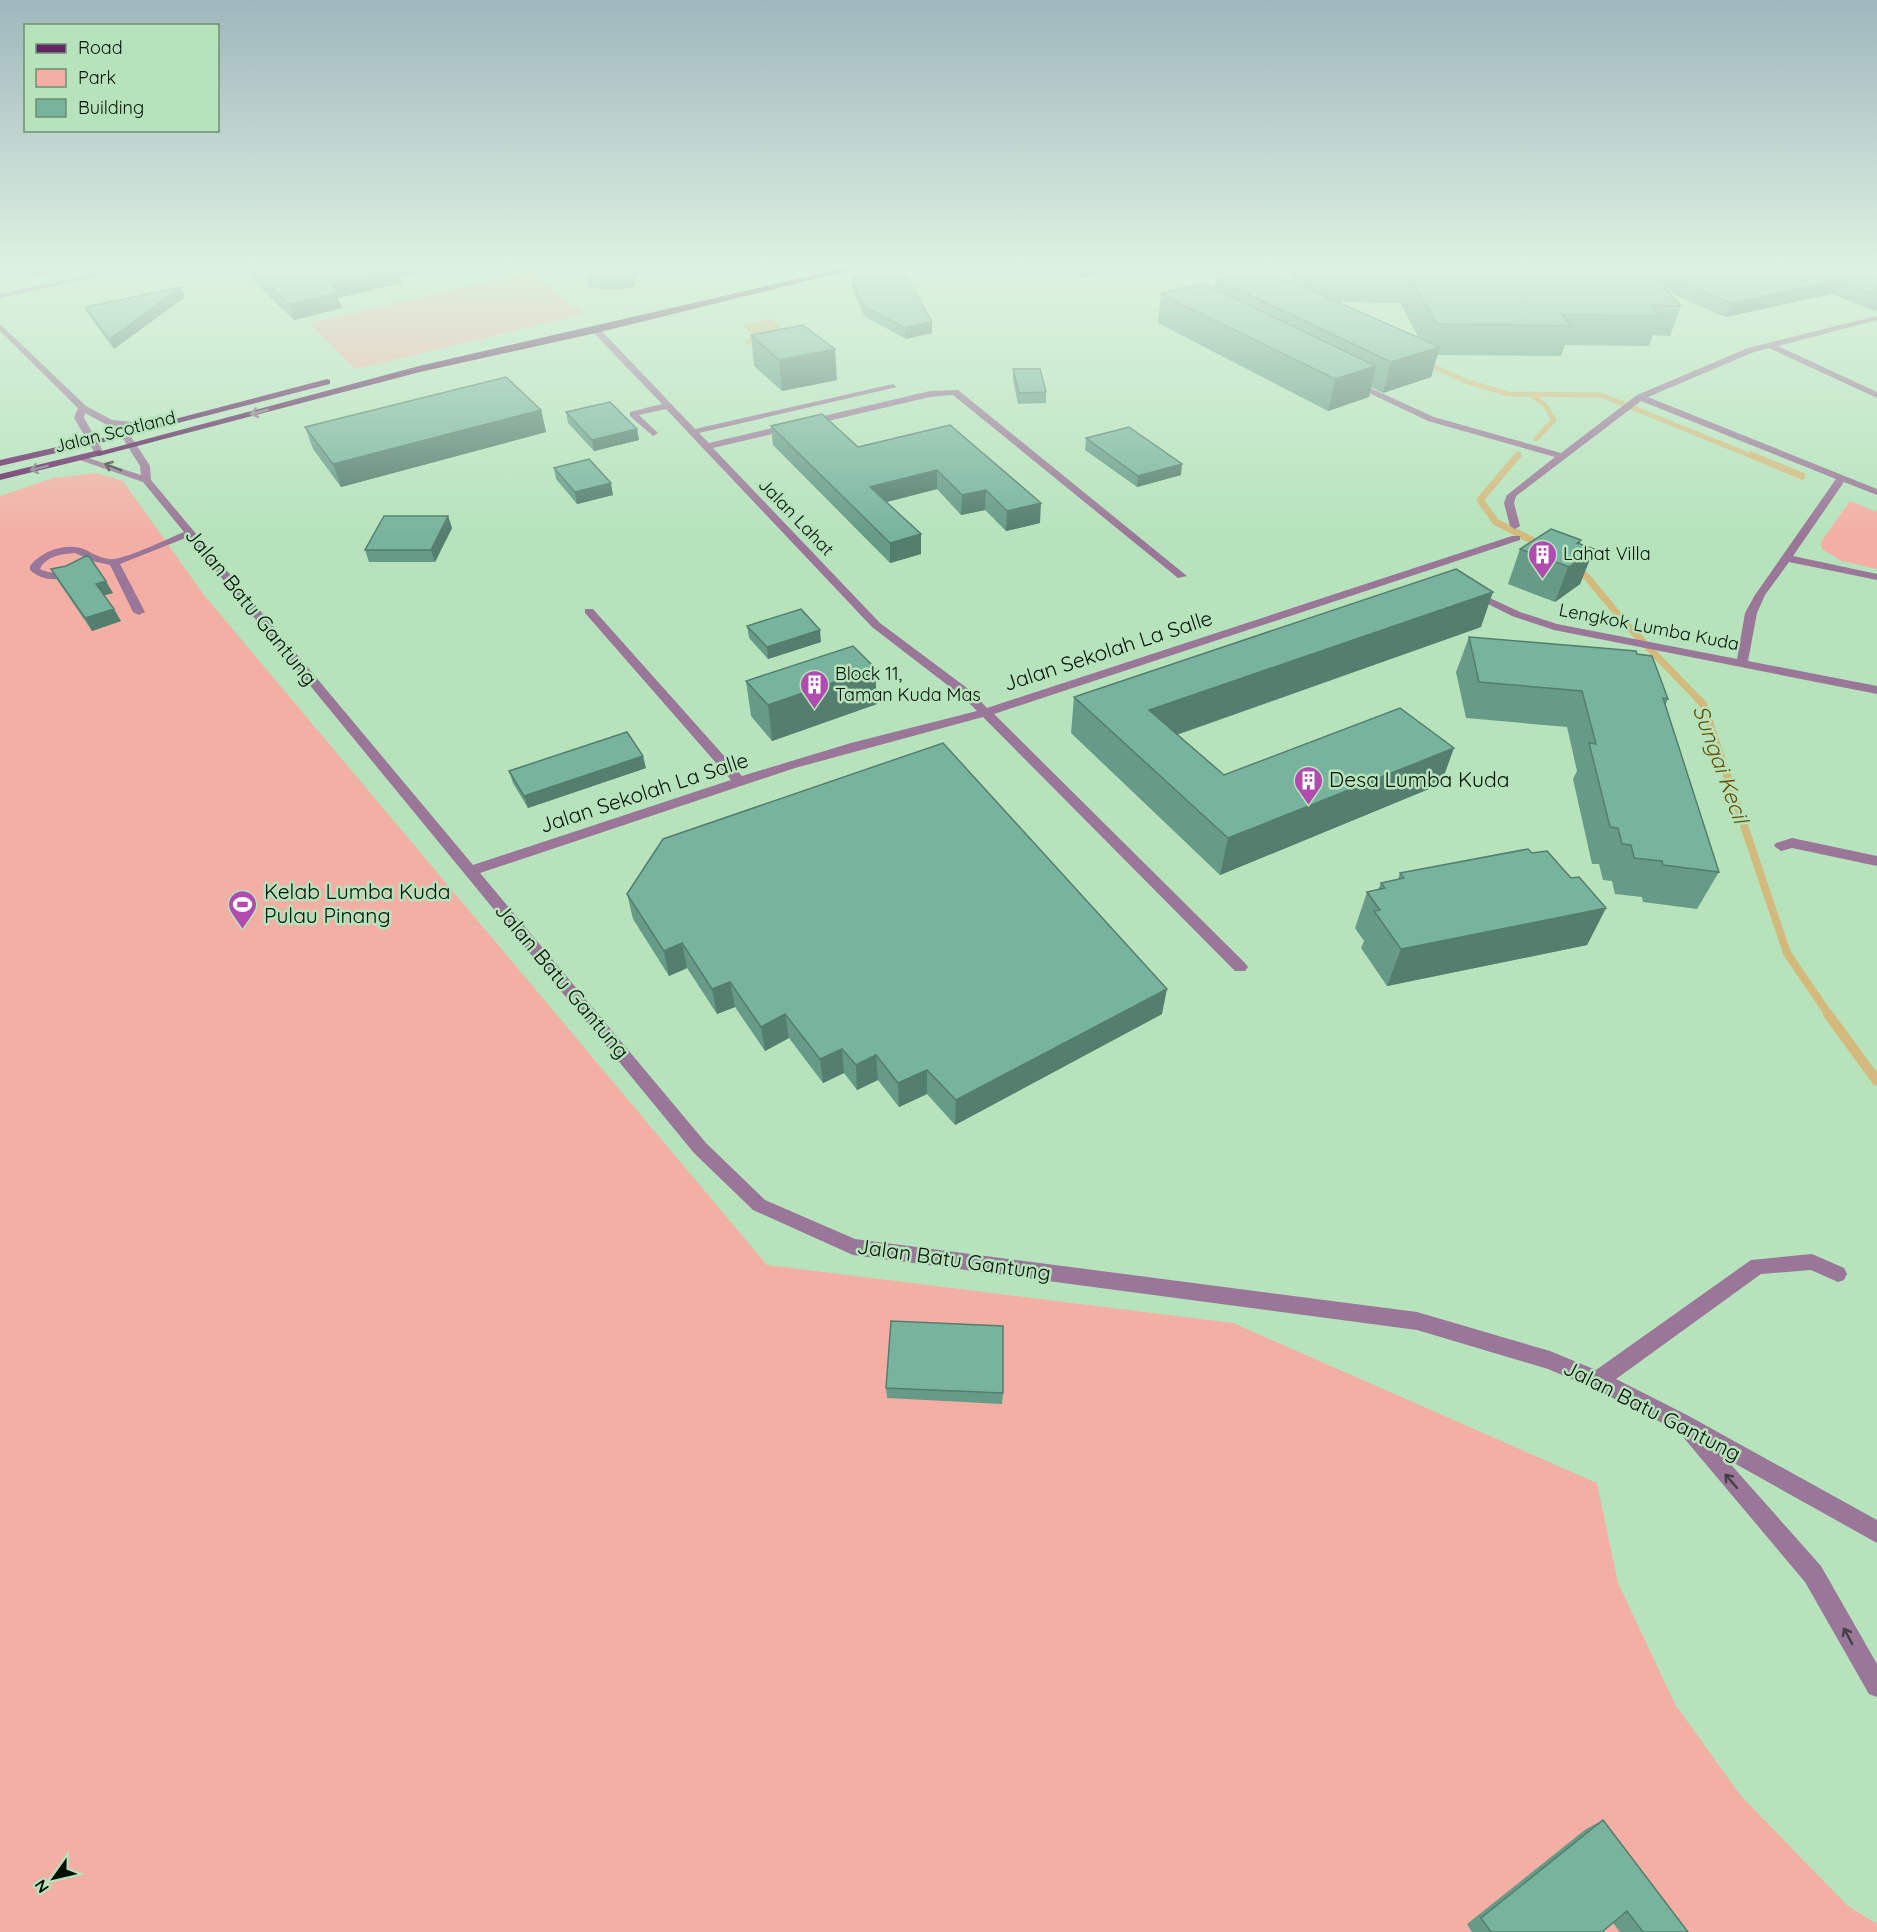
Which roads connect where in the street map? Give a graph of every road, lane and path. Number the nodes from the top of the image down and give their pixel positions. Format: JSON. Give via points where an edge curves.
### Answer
{"nodes":[{"id":1,"x":30,"y":355,"type":"edge"},
{"id":2,"x":440,"y":355,"type":"edge"},
{"id":3,"x":482,"y":355,"type":"edge"},
{"id":4,"x":619,"y":355,"type":"edge"},
{"id":5,"x":1739,"y":355,"type":"edge"},
{"id":6,"x":1792,"y":355,"type":"edge"},
{"id":7,"x":1341,"y":378,"type":"edge"},
{"id":8,"x":892,"y":387,"type":"dead end"},
{"id":9,"x":1877,"y":395,"type":"edge"},
{"id":10,"x":1640,"y":397,"type":"junction"},
{"id":11,"x":666,"y":406,"type":"junction"},
{"id":12,"x":83,"y":408,"type":"junction"},
{"id":13,"x":152,"y":427,"type":"junction"},
{"id":14,"x":692,"y":432,"type":"junction"},
{"id":15,"x":652,"y":433,"type":"dead end"},
{"id":16,"x":125,"y":434,"type":"junction"},
{"id":17,"x":92,"y":442,"type":"junction"},
{"id":18,"x":133,"y":446,"type":"junction"},
{"id":19,"x":705,"y":447,"type":"junction"},
{"id":20,"x":99,"y":453,"type":"junction"},
{"id":21,"x":1561,"y":456,"type":"junction"},
{"id":22,"x":79,"y":458,"type":"junction"},
{"id":23,"x":0,"y":463,"type":"edge"},
{"id":24,"x":0,"y":477,"type":"edge"},
{"id":25,"x":1842,"y":478,"type":"junction"},
{"id":26,"x":146,"y":480,"type":"junction"},
{"id":27,"x":1877,"y":492,"type":"edge"},
{"id":28,"x":1515,"y":526,"type":"dead end"},
{"id":29,"x":190,"y":533,"type":"junction"},
{"id":30,"x":1516,"y":538,"type":"dead end"},
{"id":31,"x":89,"y":557,"type":"edge"},
{"id":32,"x":1787,"y":558,"type":"junction"},
{"id":33,"x":114,"y":563,"type":"junction"},
{"id":34,"x":1182,"y":576,"type":"dead end"},
{"id":35,"x":1877,"y":577,"type":"edge"},
{"id":36,"x":1467,"y":591,"type":"edge"},
{"id":37,"x":589,"y":611,"type":"dead end"},
{"id":38,"x":139,"y":612,"type":"dead end"},
{"id":39,"x":1742,"y":664,"type":"junction"},
{"id":40,"x":1877,"y":690,"type":"edge"},
{"id":41,"x":986,"y":712,"type":"junction"},
{"id":42,"x":739,"y":781,"type":"junction"},
{"id":43,"x":1781,"y":846,"type":"dead end"},
{"id":44,"x":1877,"y":861,"type":"edge"},
{"id":45,"x":470,"y":871,"type":"junction"},
{"id":46,"x":1240,"y":967,"type":"dead end"},
{"id":47,"x":1838,"y":1275,"type":"dead end"},
{"id":48,"x":1598,"y":1380,"type":"junction"},
{"id":49,"x":1680,"y":1422,"type":"junction"},
{"id":50,"x":1877,"y":1532,"type":"edge"},
{"id":51,"x":1877,"y":1686,"type":"edge"}],
"edges":[{"from":1,"to":12,"type":"street"},
{"from":2,"to":13,"type":"highway","name":"Jalan Scotland"},
{"from":3,"to":18,"type":"highway","name":"Jalan Scotland","one_way":true},
{"from":4,"to":11,"type":"street","name":"Jalan Lahat"},
{"from":5,"to":10,"type":"street"},
{"from":6,"to":9,"type":"street"},
{"from":7,"to":21,"type":"street","via":[[1431,419]]},
{"from":8,"to":14,"type":"street"},
{"from":10,"to":21,"type":"street"},
{"from":10,"to":25,"type":"street"},
{"from":11,"to":14,"type":"street","name":"Jalan Lahat"},
{"from":11,"to":15,"type":"street","via":[[633,414]]},
{"from":12,"to":13,"type":"street","via":[[110,423]]},
{"from":12,"to":17,"type":"street","via":[[79,418]]},
{"from":13,"to":16,"type":"highway","name":"Jalan Scotland"},
{"from":14,"to":19,"type":"street","name":"Jalan Lahat"},
{"from":16,"to":17,"type":"highway","name":"Jalan Scotland"},
{"from":16,"to":18,"type":"street","name":"Jalan Batu Gantung"},
{"from":17,"to":20,"type":"street"},
{"from":17,"to":23,"type":"main road","name":"Jalan Scotland"},
{"from":18,"to":20,"type":"highway","name":"Jalan Scotland"},
{"from":18,"to":26,"type":"street","name":"Jalan Batu Gantung","via":[[145,466]]},
{"from":19,"to":34,"type":"street","via":[[930,394],[955,393]]},
{"from":19,"to":41,"type":"street","name":"Jalan Lahat","via":[[876,625]]},
{"from":20,"to":22,"type":"main road","name":"Jalan Scotland"},
{"from":21,"to":28,"type":"street","via":[[1512,495],[1509,503]]},
{"from":22,"to":24,"type":"main road","name":"Jalan Scotland","one_way":true},
{"from":26,"to":22,"type":"street","name":"Jalan Batu Gantung","one_way":true},
{"from":25,"to":27,"type":"street"},
{"from":25,"to":32,"type":"street"},
{"from":26,"to":29,"type":"street","name":"Jalan Batu Gantung"},
{"from":29,"to":33,"type":"street"},
{"from":29,"to":45,"type":"street","name":"Jalan Batu Gantung"},
{"from":30,"to":41,"type":"street","name":"Jalan Sekolah La Salle","via":[[1431,571]]},
{"from":31,"to":33,"type":"street"},
{"from":32,"to":35,"type":"street"},
{"from":32,"to":39,"type":"street","via":[[1751,613]]},
{"from":33,"to":38,"type":"street"},
{"from":36,"to":39,"type":"street","name":"Lengkok Lumba Kuda","via":[[1554,627]]},
{"from":37,"to":42,"type":"street"},
{"from":39,"to":40,"type":"street","name":"Lengkok Lumba Kuda"},
{"from":41,"to":42,"type":"street","name":"Jalan Sekolah La Salle","via":[[901,732]]},
{"from":41,"to":46,"type":"street","name":"Jalan Lahat"},
{"from":42,"to":45,"type":"street","name":"Jalan Sekolah La Salle"},
{"from":43,"to":44,"type":"street","via":[[1791,843]]},
{"from":45,"to":48,"type":"street","name":"Jalan Batu Gantung","via":[[700,1148],[759,1205],[843,1243],[959,1262],[1417,1321],[1550,1360]]},
{"from":47,"to":48,"type":"street","via":[[1812,1262],[1757,1266]]},
{"from":48,"to":49,"type":"street","name":"Jalan Batu Gantung"},
{"from":49,"to":50,"type":"street","name":"Jalan Batu Gantung"},
{"from":51,"to":49,"type":"street","one_way":true,"via":[[1813,1574]]}]}
